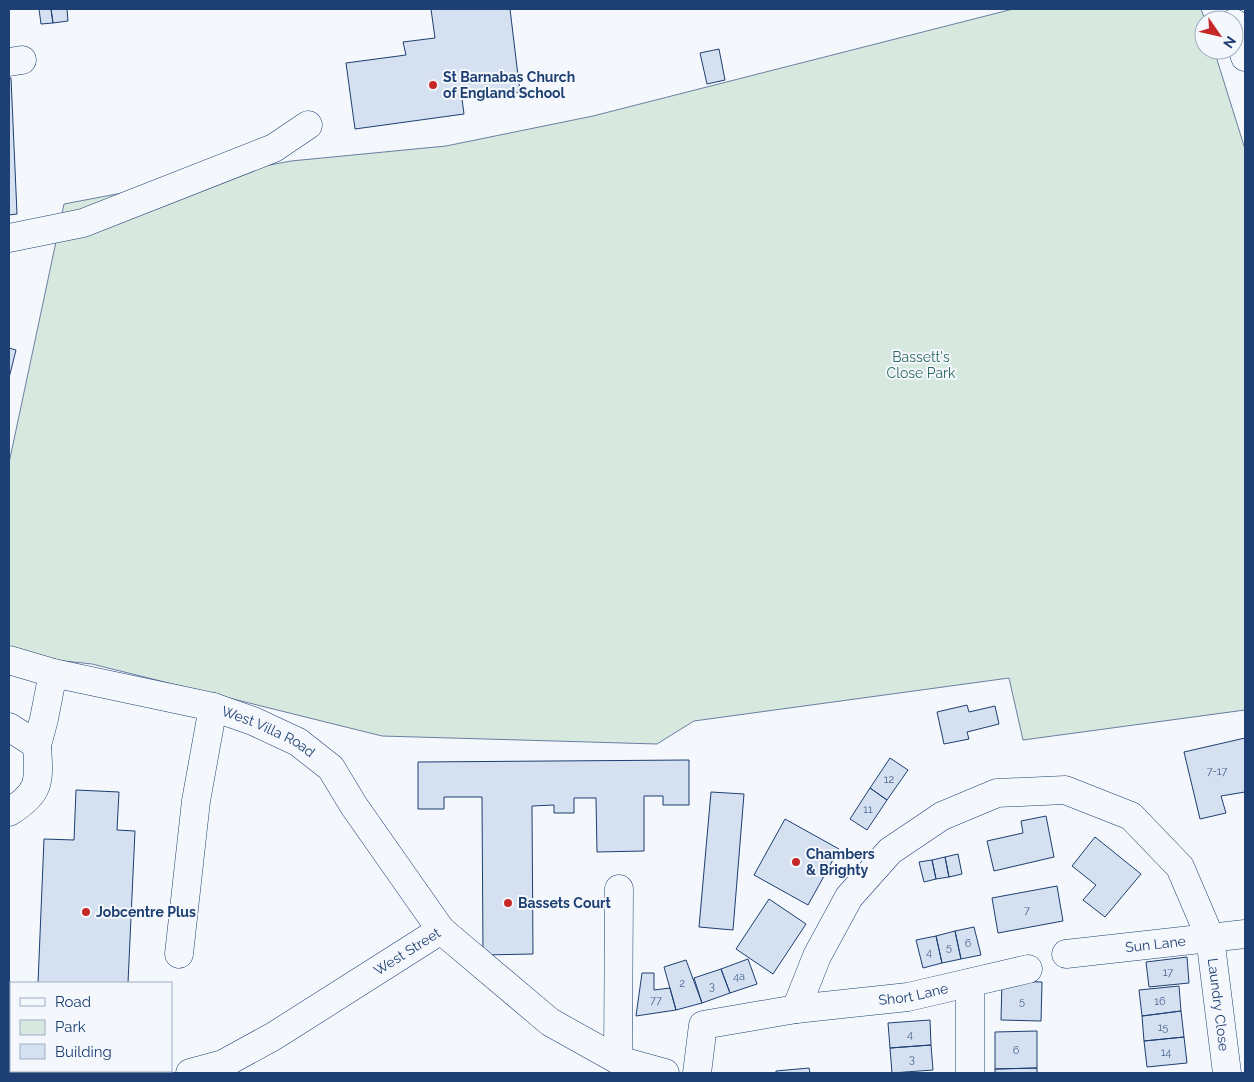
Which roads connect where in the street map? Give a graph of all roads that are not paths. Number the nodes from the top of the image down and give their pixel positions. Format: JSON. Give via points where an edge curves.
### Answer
{"nodes":[{"id":1,"x":308,"y":125,"type":"dead end"},
{"id":2,"x":9,"y":238,"type":"edge"},
{"id":3,"x":9,"y":660,"type":"edge"},
{"id":4,"x":53,"y":674,"type":"junction"},
{"id":5,"x":213,"y":706,"type":"junction"},
{"id":6,"x":9,"y":727,"type":"edge"},
{"id":7,"x":37,"y":745,"type":"junction"},
{"id":8,"x":9,"y":812,"type":"edge"},
{"id":9,"x":619,"y":889,"type":"dead end"},
{"id":10,"x":441,"y":930,"type":"junction"},
{"id":11,"x":1245,"y":934,"type":"edge"},
{"id":12,"x":1210,"y":937,"type":"junction"},
{"id":13,"x":179,"y":954,"type":"dead end"},
{"id":14,"x":1066,"y":954,"type":"dead end"},
{"id":15,"x":1028,"y":969,"type":"dead end"},
{"id":16,"x":970,"y":983,"type":"junction"},
{"id":17,"x":796,"y":1009,"type":"junction"},
{"id":18,"x":618,"y":1060,"type":"junction"},
{"id":19,"x":190,"y":1073,"type":"edge"},
{"id":20,"x":665,"y":1073,"type":"edge"},
{"id":21,"x":697,"y":1073,"type":"edge"},
{"id":22,"x":970,"y":1073,"type":"edge"},
{"id":23,"x":1227,"y":1073,"type":"edge"}],
"edges":[{"from":1,"to":2,"type":"street","via":[[274,148],[83,223]]},
{"from":3,"to":4,"type":"street","name":"West Villa Road"},
{"from":4,"to":5,"type":"street","name":"West Villa Road"},
{"from":4,"to":7,"type":"street"},
{"from":5,"to":10,"type":"street","name":"West Villa Road","via":[[253,720],[298,742],[331,768]]},
{"from":5,"to":13,"type":"street","via":[[196,801]]},
{"from":6,"to":7,"type":"street"},
{"from":7,"to":8,"type":"street","via":[[39,773],[33,794]]},
{"from":9,"to":18,"type":"street"},
{"from":10,"to":18,"type":"street","name":"West Street","via":[[550,1022]]},
{"from":10,"to":19,"type":"street","name":"West Street","via":[[274,1036],[223,1064]]},
{"from":11,"to":12,"type":"street","name":"Sun Lane"},
{"from":12,"to":14,"type":"street","name":"Sun Lane"},
{"from":12,"to":17,"type":"street","name":"Laundry Close","via":[[1180,867],[1131,816],[1065,790],[997,793],[942,816],[890,851],[849,897],[817,956]]},
{"from":12,"to":23,"type":"street","name":"Laundry Close"},
{"from":15,"to":16,"type":"street","name":"Short Lane"},
{"from":16,"to":17,"type":"street","name":"Short Lane","via":[[908,997]]},
{"from":16,"to":22,"type":"street"},
{"from":17,"to":21,"type":"street","name":"Short Lane","via":[[703,1025]]},
{"from":18,"to":20,"type":"street","name":"West Street"}]}
